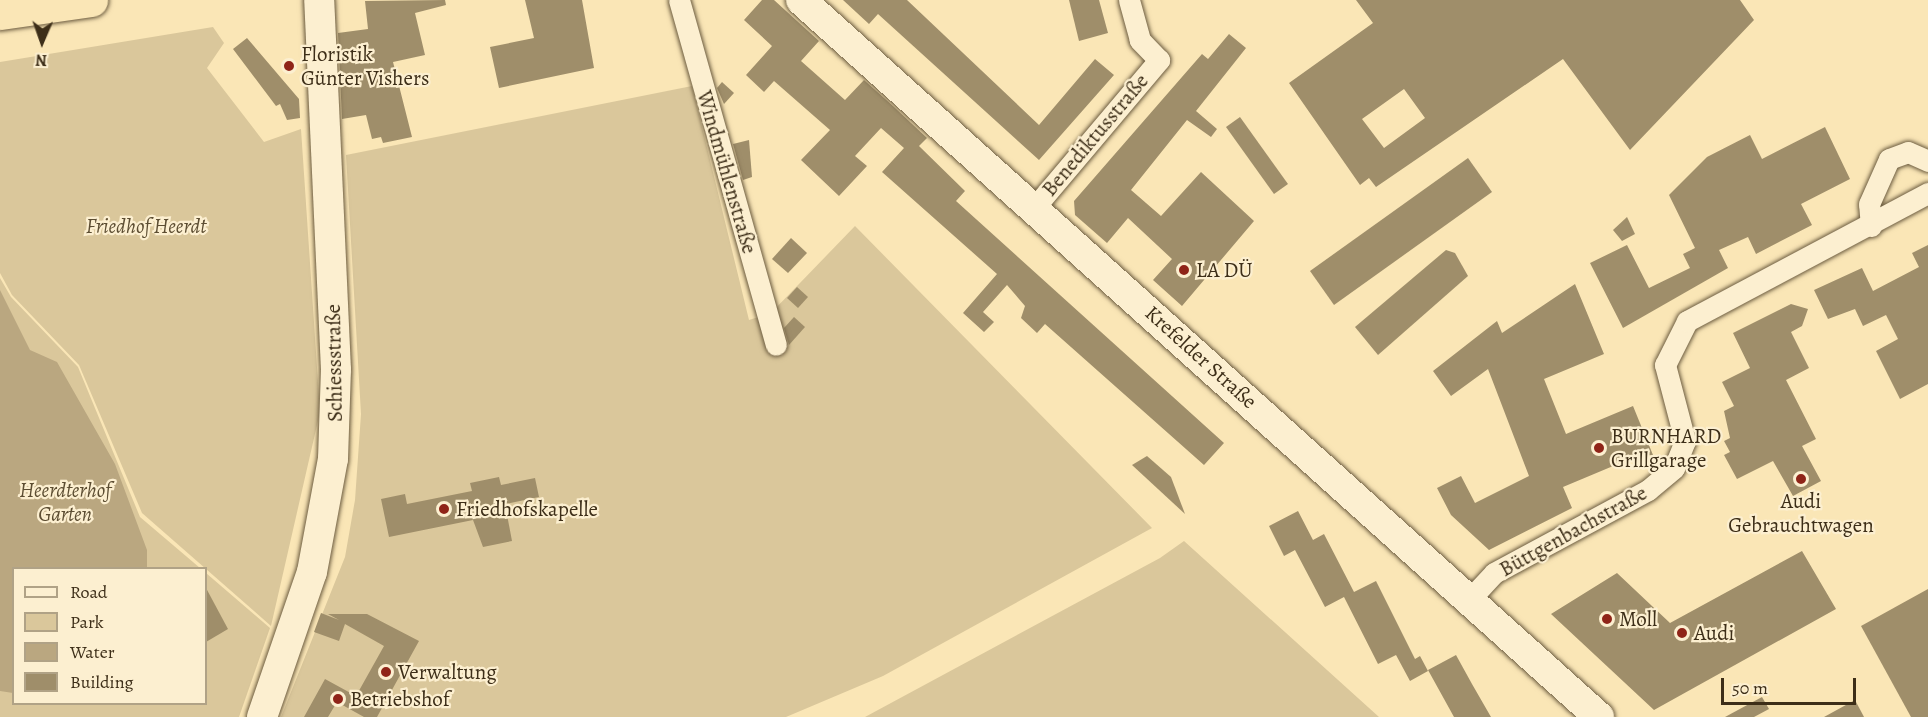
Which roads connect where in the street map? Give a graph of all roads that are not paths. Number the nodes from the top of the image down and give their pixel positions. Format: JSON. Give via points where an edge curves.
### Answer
{"nodes":[{"id":1,"x":91,"y":0,"type":"edge"},
{"id":2,"x":319,"y":0,"type":"edge"},
{"id":3,"x":679,"y":0,"type":"edge"},
{"id":4,"x":801,"y":0,"type":"edge"},
{"id":5,"x":1129,"y":0,"type":"edge"},
{"id":6,"x":0,"y":13,"type":"edge"},
{"id":7,"x":1928,"y":160,"type":"edge"},
{"id":8,"x":1928,"y":193,"type":"edge"},
{"id":9,"x":1034,"y":208,"type":"junction"},
{"id":10,"x":1871,"y":226,"type":"junction"},
{"id":11,"x":776,"y":345,"type":"dead end"},
{"id":12,"x":1469,"y":600,"type":"junction"},
{"id":13,"x":262,"y":717,"type":"edge"},
{"id":14,"x":1599,"y":717,"type":"edge"}],
"edges":[{"from":1,"to":6,"type":"highway"},
{"from":2,"to":13,"type":"main road","name":"Schiessstraße","via":[[336,370],[333,459],[312,572]]},
{"from":3,"to":11,"type":"street","name":"Windmühlenstraße"},
{"from":4,"to":9,"type":"main road","name":"Krefelder Straße"},
{"from":5,"to":9,"type":"street","name":"Benediktusstraße","via":[[1140,40],[1159,60]]},
{"from":7,"to":10,"type":"street","via":[[1908,152],[1889,159],[1869,204]]},
{"from":8,"to":10,"type":"street","name":"Büttgenbachstraße"},
{"from":9,"to":12,"type":"main road","name":"Krefelder Straße"},
{"from":10,"to":12,"type":"street","name":"Büttgenbachstraße","via":[[1687,321],[1665,365],[1685,441],[1674,468],[1648,490],[1494,573]]},
{"from":12,"to":14,"type":"main road","name":"Krefelder Straße"}]}
